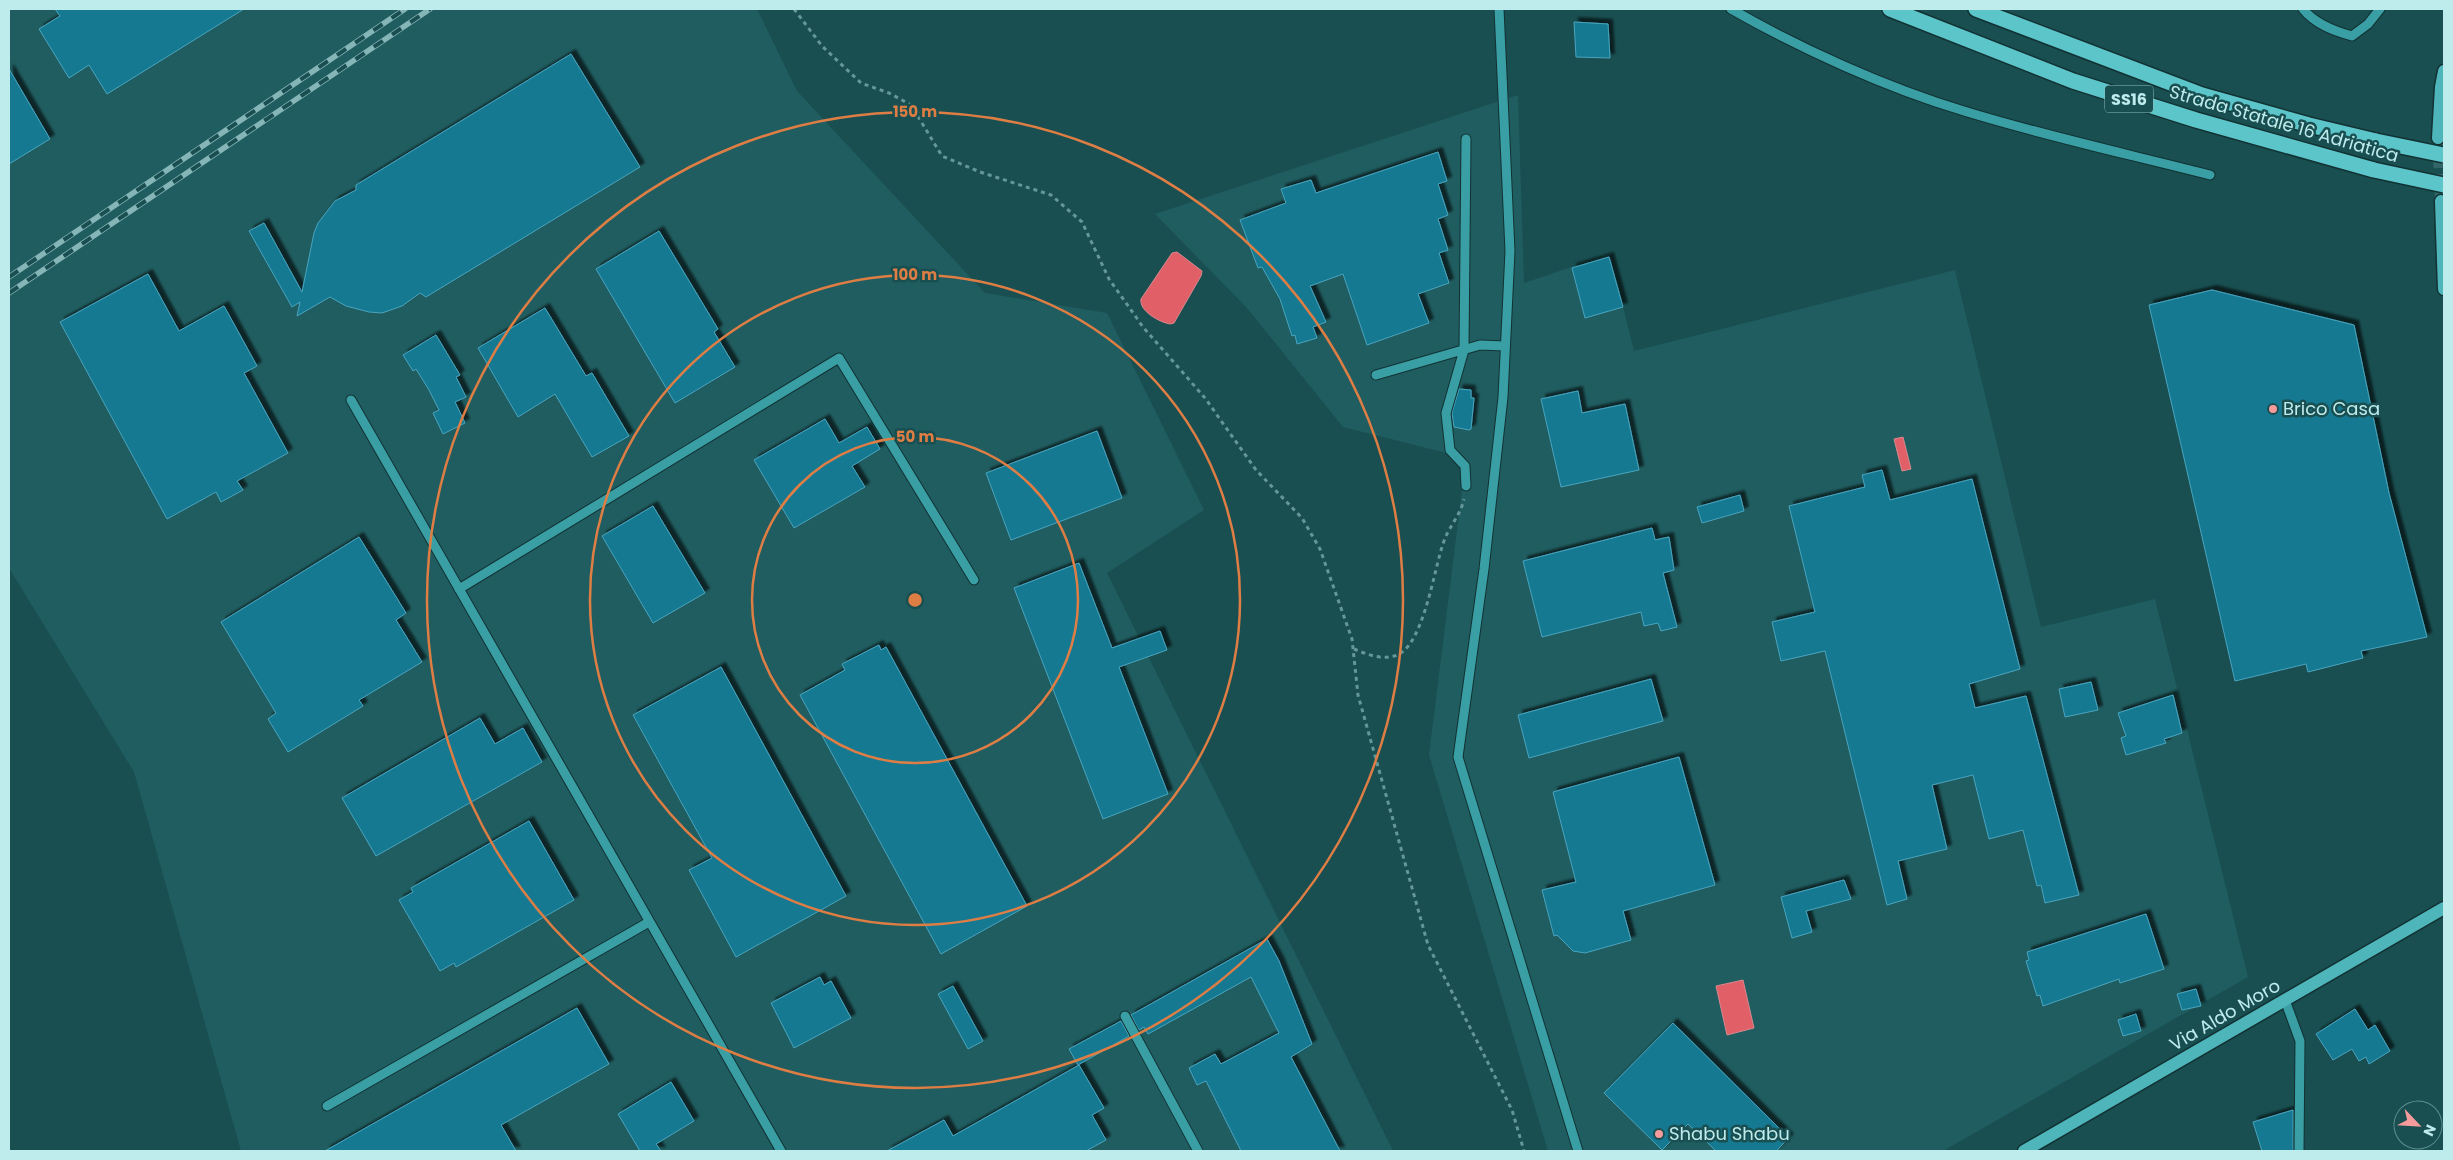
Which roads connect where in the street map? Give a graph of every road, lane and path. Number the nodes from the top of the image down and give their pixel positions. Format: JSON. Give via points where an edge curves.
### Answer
{"nodes":[{"id":1,"x":794,"y":9,"type":"edge"},
{"id":2,"x":1500,"y":9,"type":"edge"},
{"id":3,"x":1731,"y":9,"type":"edge"},
{"id":4,"x":1890,"y":9,"type":"edge"},
{"id":5,"x":1976,"y":9,"type":"edge"},
{"id":6,"x":2303,"y":9,"type":"edge"},
{"id":7,"x":2380,"y":9,"type":"edge"},
{"id":8,"x":2444,"y":71,"type":"edge"},
{"id":9,"x":2438,"y":138,"type":"tunnel mouth"},
{"id":10,"x":1466,"y":139,"type":"dead end"},
{"id":11,"x":2444,"y":155,"type":"edge"},
{"id":12,"x":2210,"y":175,"type":"dead end"},
{"id":13,"x":2444,"y":185,"type":"edge"},
{"id":14,"x":2441,"y":200,"type":"dead end"},
{"id":15,"x":2444,"y":289,"type":"edge"},
{"id":16,"x":1505,"y":346,"type":"junction"},
{"id":17,"x":1464,"y":350,"type":"junction"},
{"id":18,"x":1376,"y":375,"type":"dead end"},
{"id":19,"x":351,"y":400,"type":"dead end"},
{"id":20,"x":1466,"y":486,"type":"joint"},
{"id":21,"x":974,"y":580,"type":"dead end"},
{"id":22,"x":459,"y":589,"type":"junction"},
{"id":23,"x":1353,"y":649,"type":"junction"},
{"id":24,"x":2444,"y":900,"type":"edge"},
{"id":25,"x":2444,"y":908,"type":"edge"},
{"id":26,"x":2422,"y":921,"type":"junction"},
{"id":27,"x":649,"y":922,"type":"junction"},
{"id":28,"x":2285,"y":1000,"type":"junction"},
{"id":29,"x":1125,"y":1016,"type":"dead end"},
{"id":30,"x":327,"y":1106,"type":"dead end"},
{"id":31,"x":781,"y":1151,"type":"edge"},
{"id":32,"x":1198,"y":1151,"type":"edge"},
{"id":33,"x":1524,"y":1151,"type":"edge"},
{"id":34,"x":1578,"y":1151,"type":"edge"},
{"id":35,"x":2024,"y":1151,"type":"edge"},
{"id":36,"x":2299,"y":1151,"type":"edge"}],
"edges":[{"from":1,"to":23,"type":"path","via":[[822,46],[861,82],[911,105],[942,156],[1051,195],[1082,222],[1109,279],[1143,327],[1205,398],[1256,470],[1302,518],[1320,549]]},
{"from":2,"to":16,"type":"street","via":[[1510,251]]},
{"from":3,"to":12,"type":"street","via":[[1906,91],[1964,111]]},
{"from":4,"to":13,"type":"highway","name":"Strada Statale 16 Adriatica","number":"SS16","bridge":true,"via":[[2073,81],[2196,120],[2374,170]]},
{"from":5,"to":11,"type":"highway","name":"Strada Statale 16 Adriatica","number":"SS16","bridge":true,"via":[[2202,95],[2309,126]]},
{"from":6,"to":7,"type":"street","via":[[2335,32],[2352,36]]},
{"from":8,"to":9,"type":"main road"},
{"from":10,"to":17,"type":"street"},
{"from":14,"to":15,"type":"main road"},
{"from":16,"to":17,"type":"street","via":[[1480,345]]},
{"from":16,"to":34,"type":"street","via":[[1503,396],[1484,569],[1458,757]]},
{"from":17,"to":18,"type":"street"},
{"from":17,"to":20,"type":"street","via":[[1446,414],[1450,450],[1465,466]]},
{"from":19,"to":22,"type":"street"},
{"from":20,"to":23,"type":"path","via":[[1461,512],[1443,541],[1422,621],[1408,648],[1395,656],[1371,656]]},
{"from":21,"to":22,"type":"street","via":[[839,358]]},
{"from":22,"to":27,"type":"street"},
{"from":23,"to":33,"type":"path","via":[[1358,695],[1428,945],[1512,1110]]},
{"from":24,"to":26,"type":"main road"},
{"from":25,"to":26,"type":"main road","name":"Via Aldo Moro"},
{"from":26,"to":28,"type":"main road","name":"Via Aldo Moro"},
{"from":27,"to":30,"type":"street"},
{"from":27,"to":31,"type":"street"},
{"from":28,"to":35,"type":"main road","name":"Via Aldo Moro"},
{"from":28,"to":36,"type":"street","via":[[2300,1041]]},
{"from":29,"to":32,"type":"street"}]}
